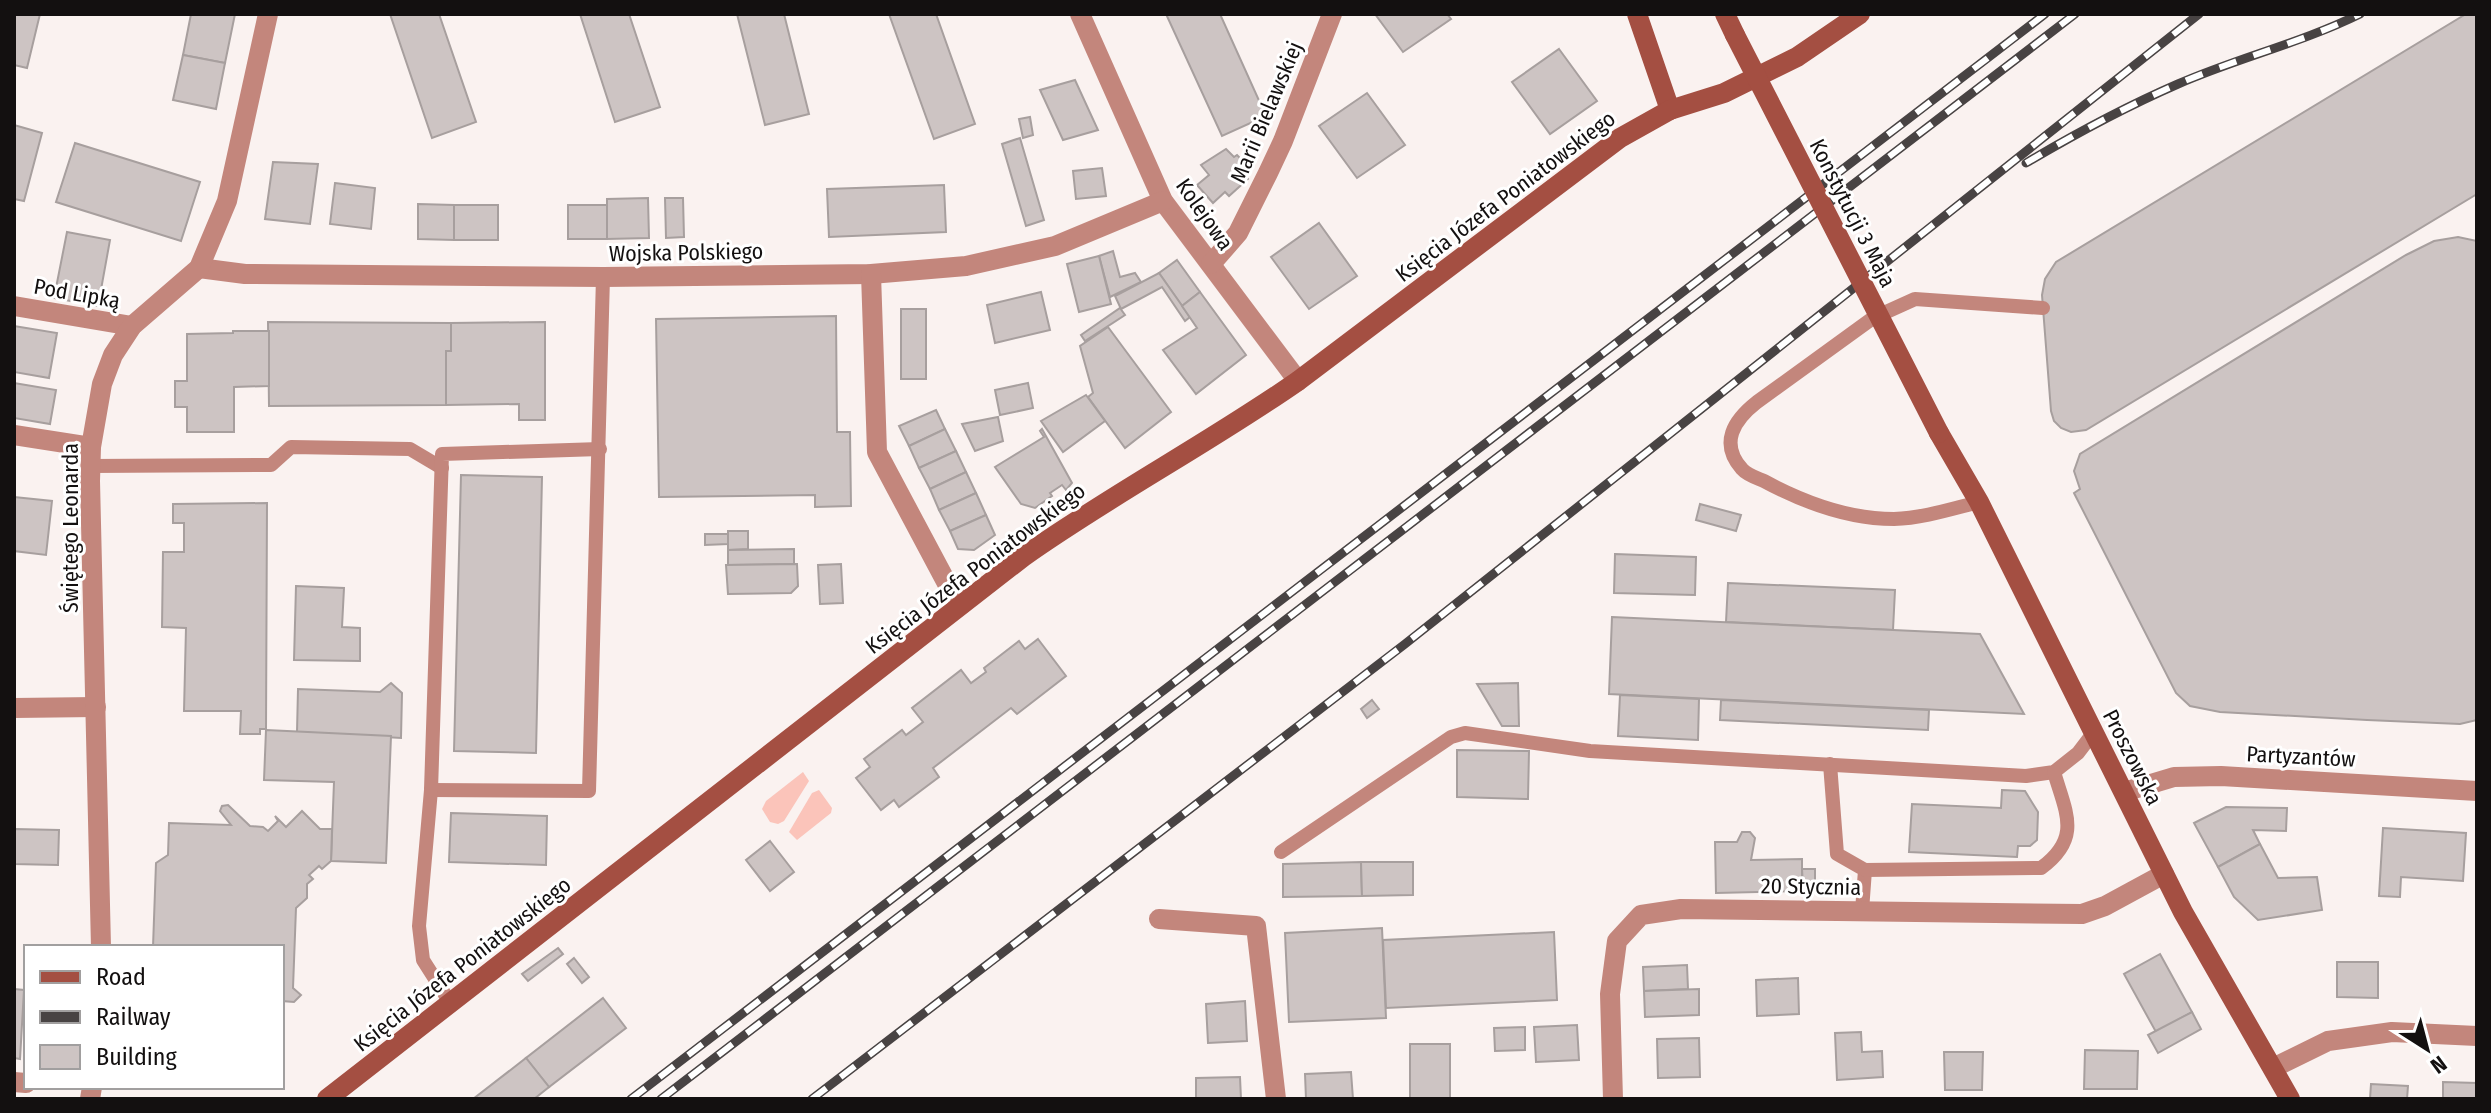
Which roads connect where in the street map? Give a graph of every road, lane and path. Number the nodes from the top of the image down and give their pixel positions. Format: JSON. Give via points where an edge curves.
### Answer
{"nodes":[{"id":1,"x":268,"y":14,"type":"edge"},
{"id":2,"x":1080,"y":14,"type":"edge"},
{"id":3,"x":1332,"y":14,"type":"edge"},
{"id":4,"x":1637,"y":14,"type":"edge"},
{"id":5,"x":1725,"y":14,"type":"edge"},
{"id":6,"x":1860,"y":14,"type":"edge"},
{"id":7,"x":1670,"y":110,"type":"junction"},
{"id":8,"x":1163,"y":201,"type":"junction"},
{"id":9,"x":1211,"y":264,"type":"junction"},
{"id":10,"x":199,"y":268,"type":"junction"},
{"id":11,"x":871,"y":274,"type":"junction"},
{"id":12,"x":603,"y":277,"type":"junction"},
{"id":13,"x":14,"y":306,"type":"edge"},
{"id":14,"x":2043,"y":308,"type":"dead end"},
{"id":15,"x":132,"y":326,"type":"junction"},
{"id":16,"x":1298,"y":381,"type":"junction"},
{"id":17,"x":1939,"y":433,"type":"joint"},
{"id":18,"x":14,"y":435,"type":"edge"},
{"id":19,"x":600,"y":449,"type":"junction"},
{"id":20,"x":91,"y":457,"type":"junction"},
{"id":21,"x":442,"y":468,"type":"junction"},
{"id":22,"x":1979,"y":502,"type":"junction"},
{"id":23,"x":962,"y":604,"type":"junction"},
{"id":24,"x":96,"y":707,"type":"junction"},
{"id":25,"x":14,"y":708,"type":"edge"},
{"id":26,"x":2094,"y":732,"type":"junction"},
{"id":27,"x":1830,"y":764,"type":"junction"},
{"id":28,"x":2054,"y":772,"type":"junction"},
{"id":29,"x":431,"y":790,"type":"junction"},
{"id":30,"x":2477,"y":791,"type":"edge"},
{"id":31,"x":2124,"y":792,"type":"junction"},
{"id":32,"x":1281,"y":852,"type":"dead end"},
{"id":33,"x":1865,"y":870,"type":"junction"},
{"id":34,"x":2164,"y":874,"type":"junction"},
{"id":35,"x":1862,"y":911,"type":"junction"},
{"id":36,"x":1159,"y":919,"type":"dead end"},
{"id":37,"x":101,"y":945,"type":"edge"},
{"id":38,"x":451,"y":1004,"type":"junction"},
{"id":39,"x":2477,"y":1036,"type":"edge"},
{"id":40,"x":2273,"y":1068,"type":"junction"},
{"id":41,"x":327,"y":1099,"type":"edge"},
{"id":42,"x":1276,"y":1099,"type":"edge"},
{"id":43,"x":1613,"y":1099,"type":"edge"},
{"id":44,"x":2290,"y":1099,"type":"edge"}],
"edges":[{"from":1,"to":10,"type":"street","name":"Świętego Leonarda","via":[[227,201]]},
{"from":2,"to":8,"type":"street","name":"Kolejowa"},
{"from":3,"to":9,"type":"street","name":"Marii Bielawskiej","via":[[1283,141],[1238,233]]},
{"from":4,"to":7,"type":"main road"},
{"from":5,"to":17,"type":"main road","name":"Konstytucji 3 Maja","bridge":true},
{"from":6,"to":7,"type":"main road","name":"Księcia Józefa Poniatowskiego","via":[[1797,57],[1724,93]]},
{"from":7,"to":16,"type":"main road","name":"Księcia Józefa Poniatowskiego","via":[[1620,138]]},
{"from":8,"to":9,"type":"street","name":"Kolejowa"},
{"from":8,"to":11,"type":"street","name":"Wojska Polskiego","via":[[1055,246],[966,266]]},
{"from":9,"to":16,"type":"street","name":"Kolejowa"},
{"from":10,"to":12,"type":"street","name":"Wojska Polskiego","via":[[245,274]]},
{"from":10,"to":15,"type":"street","name":"Świętego Leonarda"},
{"from":11,"to":12,"type":"street","name":"Wojska Polskiego"},
{"from":11,"to":23,"type":"street","via":[[877,452]]},
{"from":12,"to":19,"type":"lane"},
{"from":13,"to":15,"type":"street","name":"Pod Lipką"},
{"from":14,"to":22,"type":"lane","via":[[1915,299],[1873,318],[1757,402],[1739,416],[1731,435],[1731,449],[1743,471],[1789,495],[1843,513],[1893,519]]},
{"from":15,"to":20,"type":"street","name":"Świętego Leonarda","via":[[102,384]]},
{"from":16,"to":23,"type":"main road","name":"Księcia Józefa Poniatowskiego","via":[[1085,513]]},
{"from":17,"to":22,"type":"main road","name":"Proszowska"},
{"from":18,"to":20,"type":"street"},
{"from":19,"to":21,"type":"lane","via":[[442,454]]},
{"from":19,"to":29,"type":"lane","via":[[589,791]]},
{"from":20,"to":21,"type":"lane","via":[[271,465],[291,447],[410,449]]},
{"from":20,"to":24,"type":"street","name":"Świętego Leonarda"},
{"from":21,"to":29,"type":"lane"},
{"from":22,"to":26,"type":"main road","name":"Proszowska"},
{"from":23,"to":38,"type":"main road","name":"Księcia Józefa Poniatowskiego"},
{"from":24,"to":25,"type":"street"},
{"from":24,"to":37,"type":"street","name":"Świętego Leonarda"},
{"from":26,"to":28,"type":"lane"},
{"from":26,"to":31,"type":"main road","name":"Proszowska"},
{"from":27,"to":28,"type":"lane","via":[[2026,776]]},
{"from":27,"to":32,"type":"lane","via":[[1590,751],[1465,733],[1451,737]]},
{"from":27,"to":33,"type":"lane","via":[[1837,854]]},
{"from":28,"to":33,"type":"lane","via":[[2067,836],[2057,857],[2041,868]]},
{"from":29,"to":38,"type":"lane","via":[[419,926],[423,960]]},
{"from":30,"to":31,"type":"street","name":"Partyzantów","via":[[2221,776],[2174,777]]},
{"from":31,"to":34,"type":"main road","name":"Proszowska"},
{"from":33,"to":35,"type":"lane"},
{"from":34,"to":35,"type":"street","name":"20 Stycznia","via":[[2082,914]]},
{"from":34,"to":40,"type":"main road","name":"Proszowska"},
{"from":35,"to":43,"type":"street","name":"20 Stycznia","via":[[1681,909],[1641,915],[1617,941],[1610,994]]},
{"from":36,"to":42,"type":"street","via":[[1256,926]]},
{"from":38,"to":41,"type":"main road","name":"Księcia Józefa Poniatowskiego"},
{"from":39,"to":40,"type":"street","via":[[2392,1032],[2328,1041]]},
{"from":40,"to":44,"type":"main road","name":"Proszowska"}]}
